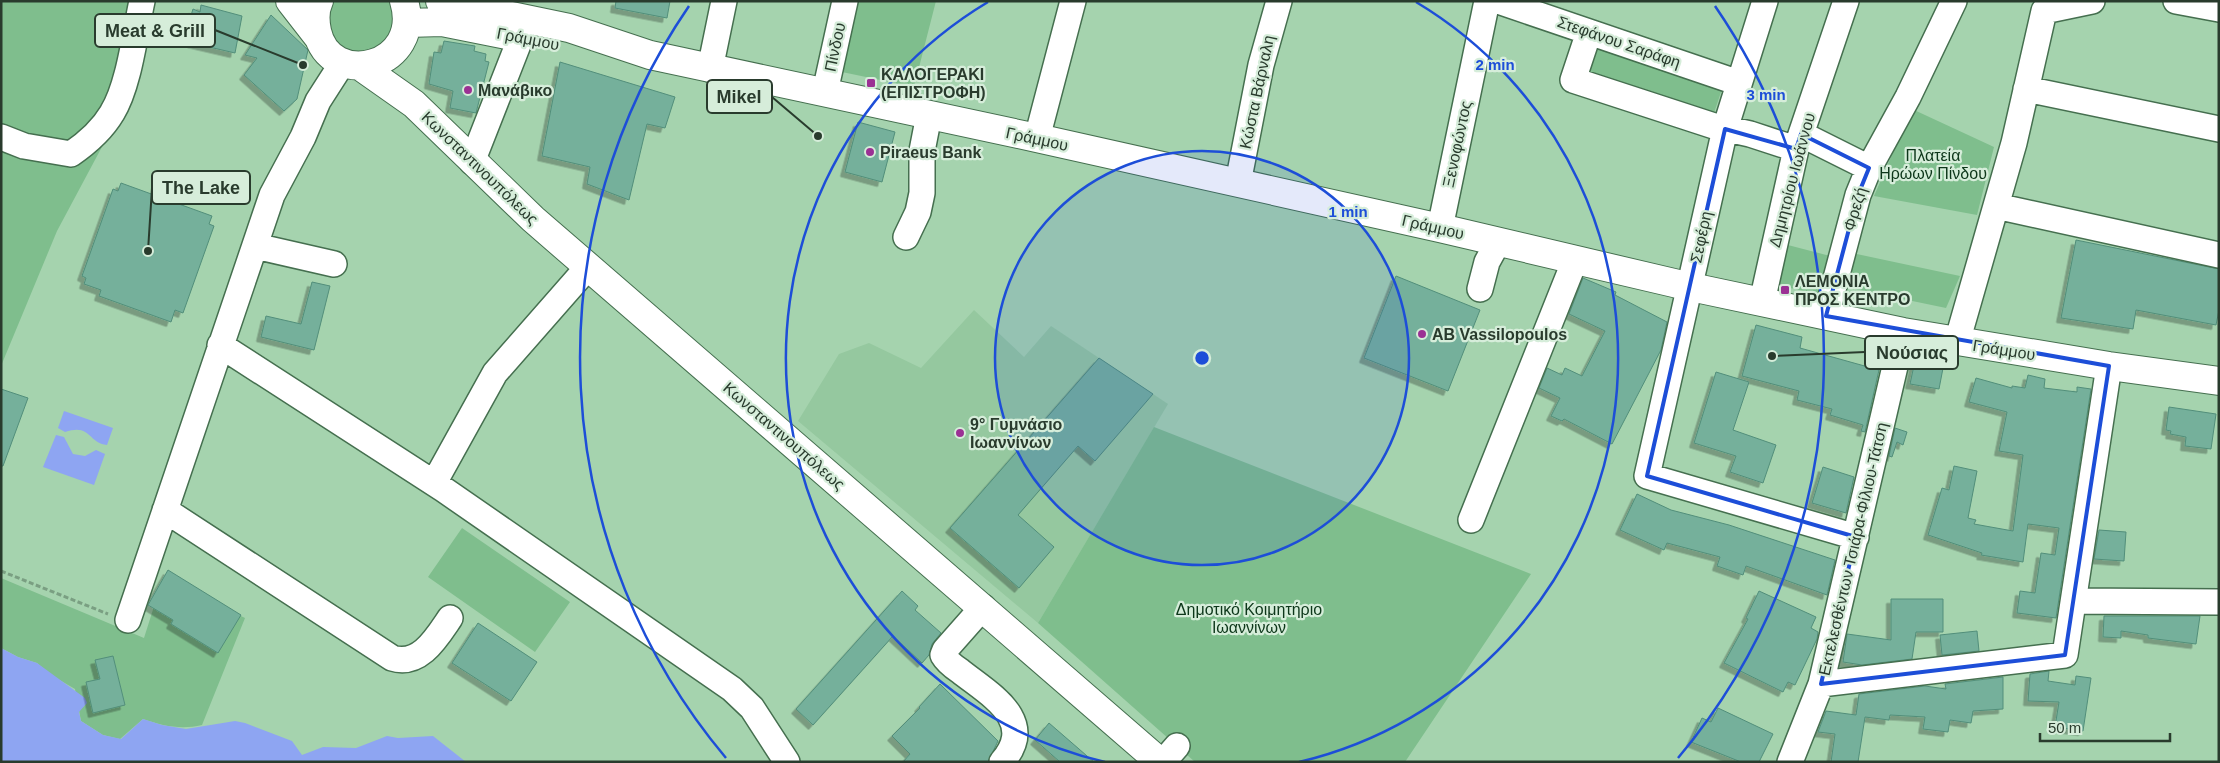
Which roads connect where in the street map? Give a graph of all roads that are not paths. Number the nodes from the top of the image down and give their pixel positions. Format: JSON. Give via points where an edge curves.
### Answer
{"nodes":[{"id":1,"x":142,"y":1,"type":"edge"},
{"id":2,"x":290,"y":1,"type":"edge"},
{"id":3,"x":319,"y":1,"type":"edge"},
{"id":4,"x":440,"y":1,"type":"edge"},
{"id":5,"x":724,"y":1,"type":"edge"},
{"id":6,"x":845,"y":1,"type":"edge"},
{"id":7,"x":1073,"y":1,"type":"edge"},
{"id":8,"x":1279,"y":1,"type":"edge"},
{"id":9,"x":1487,"y":1,"type":"edge"},
{"id":10,"x":1498,"y":1,"type":"edge"},
{"id":11,"x":1765,"y":1,"type":"edge"},
{"id":12,"x":1846,"y":1,"type":"edge"},
{"id":13,"x":1954,"y":1,"type":"edge"},
{"id":14,"x":2092,"y":1,"type":"edge"},
{"id":15,"x":2176,"y":1,"type":"edge"},
{"id":16,"x":2045,"y":6,"type":"edge"},
{"id":17,"x":2219,"y":9,"type":"edge"},
{"id":18,"x":403,"y":24,"type":"edge"},
{"id":19,"x":1589,"y":32,"type":"junction"},
{"id":20,"x":521,"y":37,"type":"junction"},
{"id":21,"x":337,"y":54,"type":"junction"},
{"id":22,"x":650,"y":55,"type":"junction"},
{"id":23,"x":710,"y":69,"type":"junction"},
{"id":24,"x":1739,"y":82,"type":"junction"},
{"id":25,"x":2026,"y":90,"type":"junction"},
{"id":26,"x":825,"y":92,"type":"junction"},
{"id":27,"x":414,"y":104,"type":"junction"},
{"id":28,"x":929,"y":115,"type":"junction"},
{"id":29,"x":1725,"y":129,"type":"junction"},
{"id":30,"x":2219,"y":129,"type":"edge"},
{"id":31,"x":1,"y":137,"type":"edge"},
{"id":32,"x":1038,"y":138,"type":"junction"},
{"id":33,"x":1799,"y":142,"type":"junction"},
{"id":34,"x":472,"y":162,"type":"junction"},
{"id":35,"x":1869,"y":168,"type":"junction"},
{"id":36,"x":1238,"y":183,"type":"junction"},
{"id":37,"x":1996,"y":206,"type":"junction"},
{"id":38,"x":1440,"y":228,"type":"junction"},
{"id":39,"x":906,"y":237,"type":"dead end"},
{"id":40,"x":1498,"y":242,"type":"junction"},
{"id":41,"x":255,"y":246,"type":"junction"},
{"id":42,"x":2219,"y":255,"type":"edge"},
{"id":43,"x":1575,"y":260,"type":"junction"},
{"id":44,"x":334,"y":264,"type":"dead end"},
{"id":45,"x":588,"y":268,"type":"junction"},
{"id":46,"x":1691,"y":287,"type":"junction"},
{"id":47,"x":1480,"y":289,"type":"dead end"},
{"id":48,"x":1762,"y":302,"type":"junction"},
{"id":49,"x":1826,"y":316,"type":"junction"},
{"id":50,"x":1903,"y":332,"type":"junction"},
{"id":51,"x":1957,"y":342,"type":"junction"},
{"id":52,"x":220,"y":345,"type":"junction"},
{"id":53,"x":2109,"y":366,"type":"junction"},
{"id":54,"x":2218,"y":379,"type":"edge"},
{"id":55,"x":434,"y":483,"type":"junction"},
{"id":56,"x":165,"y":510,"type":"junction"},
{"id":57,"x":1471,"y":520,"type":"dead end"},
{"id":58,"x":1856,"y":536,"type":"junction"},
{"id":59,"x":2074,"y":601,"type":"junction"},
{"id":60,"x":2219,"y":602,"type":"edge"},
{"id":61,"x":983,"y":607,"type":"junction"},
{"id":62,"x":450,"y":618,"type":"dead end"},
{"id":63,"x":128,"y":620,"type":"road end"},
{"id":64,"x":1821,"y":684,"type":"junction"},
{"id":65,"x":1167,"y":756,"type":"edge"},
{"id":66,"x":787,"y":762,"type":"edge"},
{"id":67,"x":1002,"y":762,"type":"edge"},
{"id":68,"x":1790,"y":762,"type":"edge"}],
"edges":[{"from":1,"to":31,"type":"street","via":[[120,94],[113,112],[97,133],[71,154],[24,146]]},
{"from":2,"to":21,"type":"main road","name":"Κωνσταντινουπόλεως"},
{"from":3,"to":21,"type":"main road","via":[[315,22]]},
{"from":4,"to":22,"type":"main road","name":"Γράμμου","via":[[569,28]]},
{"from":5,"to":23,"type":"street"},
{"from":6,"to":26,"type":"street","name":"Πίνδου"},
{"from":7,"to":32,"type":"street"},
{"from":8,"to":36,"type":"street","name":"Κώστα Βάρναλη","via":[[1261,65]]},
{"from":9,"to":38,"type":"street","name":"Ξενοφώντος"},
{"from":10,"to":19,"type":"street","name":"Στεφάνου Σαράφη"},
{"from":11,"to":24,"type":"street","name":"Σεφέρη"},
{"from":12,"to":33,"type":"street","name":"Δημητρίου Ιωάννου"},
{"from":13,"to":35,"type":"street","name":"Φρεζή"},
{"from":14,"to":16,"type":"street"},
{"from":15,"to":17,"type":"street"},
{"from":16,"to":25,"type":"street"},
{"from":18,"to":20,"type":"main road","name":"Γράμμου","via":[[442,22]]},
{"from":18,"to":21,"type":"main road","via":[[381,61]]},
{"from":18,"to":27,"type":"main road","name":"Κωνσταντινουπόλεως","via":[[397,69]]},
{"from":19,"to":24,"type":"street","name":"Στεφάνου Σαράφη"},
{"from":19,"to":29,"type":"street","via":[[1573,80]]},
{"from":20,"to":22,"type":"main road","name":"Γράμμου","via":[[568,47]]},
{"from":20,"to":34,"type":"street"},
{"from":21,"to":27,"type":"main road","name":"Κωνσταντινουπόλεως"},
{"from":21,"to":41,"type":"street","via":[[303,137],[277,183]]},
{"from":22,"to":23,"type":"main road","name":"Γράμμου"},
{"from":23,"to":26,"type":"main road","name":"Γράμμου"},
{"from":24,"to":29,"type":"street","name":"Σεφέρη"},
{"from":25,"to":30,"type":"street"},
{"from":25,"to":37,"type":"street"},
{"from":26,"to":28,"type":"main road","name":"Γράμμου"},
{"from":27,"to":34,"type":"main road","name":"Κωνσταντινουπόλεως"},
{"from":28,"to":32,"type":"main road","name":"Γράμμου"},
{"from":28,"to":39,"type":"street","via":[[922,151],[922,193],[918,212]]},
{"from":29,"to":33,"type":"street"},
{"from":29,"to":46,"type":"street","name":"Σεφέρη"},
{"from":32,"to":36,"type":"main road","name":"Γράμμου"},
{"from":33,"to":35,"type":"street"},
{"from":33,"to":48,"type":"street","name":"Δημητρίου Ιωάννου"},
{"from":34,"to":45,"type":"main road","name":"Κωνσταντινουπόλεως"},
{"from":35,"to":49,"type":"street","name":"Φρεζή","via":[[1858,195]]},
{"from":36,"to":38,"type":"main road","name":"Γράμμου"},
{"from":37,"to":42,"type":"street"},
{"from":37,"to":51,"type":"street"},
{"from":38,"to":40,"type":"main road","name":"Γράμμου"},
{"from":40,"to":43,"type":"main road","name":"Γράμμου"},
{"from":40,"to":47,"type":"street","via":[[1487,262]]},
{"from":41,"to":44,"type":"street"},
{"from":41,"to":52,"type":"street"},
{"from":43,"to":46,"type":"main road","name":"Γράμμου"},
{"from":43,"to":57,"type":"street"},
{"from":45,"to":55,"type":"street","via":[[495,373]]},
{"from":45,"to":61,"type":"main road","name":"Κωνσταντινουπόλεως"},
{"from":46,"to":48,"type":"main road","name":"Γράμμου"},
{"from":46,"to":58,"type":"street","name":"Σεφέρη","via":[[1647,476]]},
{"from":48,"to":49,"type":"main road","name":"Γράμμου"},
{"from":49,"to":50,"type":"main road","name":"Γράμμου"},
{"from":50,"to":51,"type":"main road","name":"Γράμμου"},
{"from":50,"to":58,"type":"street","name":"Εκτελεσθέντων Τσιάρα-Φίλιου-Τάτση"},
{"from":51,"to":53,"type":"main road","name":"Γράμμου"},
{"from":52,"to":55,"type":"street"},
{"from":52,"to":56,"type":"street"},
{"from":53,"to":54,"type":"main road","name":"Γράμμου"},
{"from":53,"to":59,"type":"street"},
{"from":55,"to":66,"type":"street","via":[[732,689],[752,708]]},
{"from":56,"to":62,"type":"street","via":[[392,658],[400,660],[419,655],[429,648]]},
{"from":56,"to":63,"type":"street"},
{"from":58,"to":64,"type":"street","name":"Εκτελεσθέντων Τσιάρα-Φίλιου-Τάτση"},
{"from":59,"to":60,"type":"street"},
{"from":59,"to":64,"type":"street","via":[[2065,655]]},
{"from":61,"to":65,"type":"main road","name":"Κωνσταντινουπόλεως"},
{"from":61,"to":67,"type":"street","via":[[943,656],[998,701],[1011,716],[1015,738]]},
{"from":64,"to":68,"type":"street","name":"Εκτελεσθέντων Τσιάρα-Φίλιου-Τάτση"}]}
